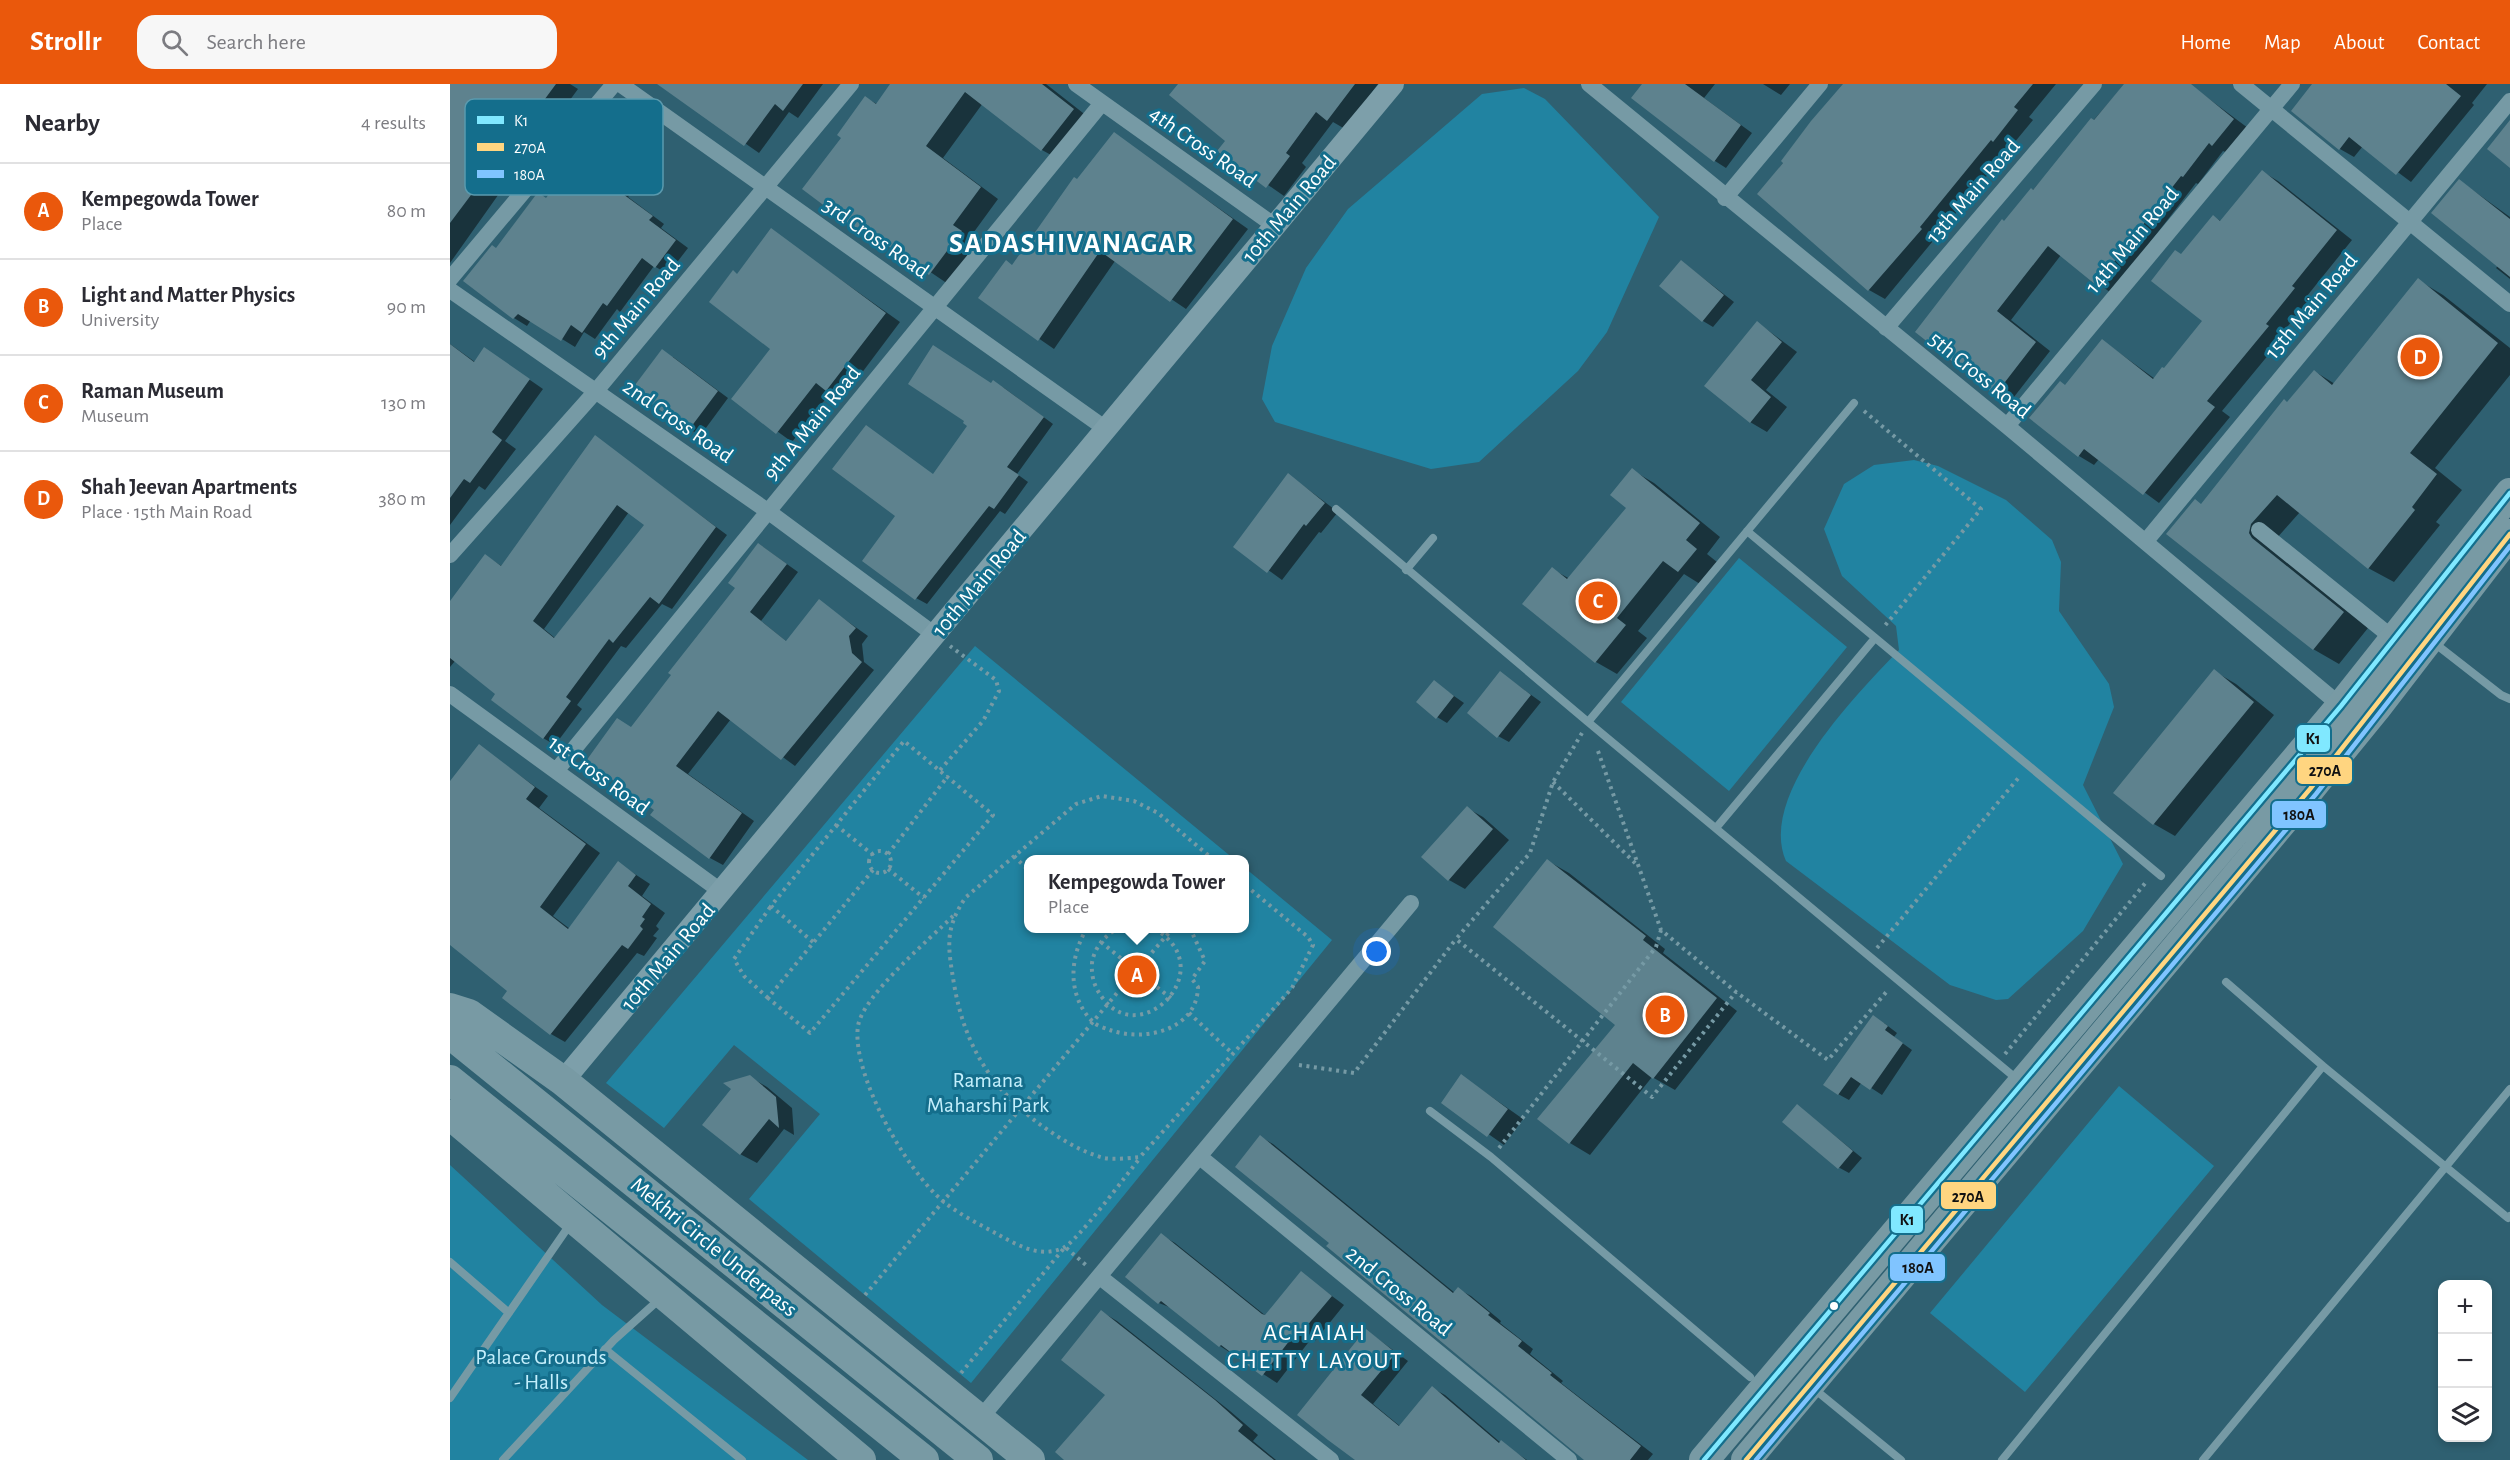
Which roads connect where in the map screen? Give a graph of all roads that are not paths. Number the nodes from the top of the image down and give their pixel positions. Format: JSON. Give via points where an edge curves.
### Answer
{"nodes":[{"id":1,"x":614,"y":84,"type":"edge"},
{"id":2,"x":620,"y":84,"type":"edge"},
{"id":3,"x":851,"y":84,"type":"edge"},
{"id":4,"x":1076,"y":84,"type":"edge"},
{"id":5,"x":1393,"y":84,"type":"edge"},
{"id":6,"x":1820,"y":84,"type":"edge"},
{"id":7,"x":2094,"y":84,"type":"edge"},
{"id":8,"x":2241,"y":84,"type":"edge"},
{"id":9,"x":2292,"y":84,"type":"edge"},
{"id":10,"x":1598,"y":87,"type":"edge"},
{"id":11,"x":601,"y":99,"type":"edge"},
{"id":12,"x":641,"y":99,"type":"edge"},
{"id":13,"x":2510,"y":101,"type":"edge"},
{"id":14,"x":1102,"y":103,"type":"junction"},
{"id":15,"x":2271,"y":109,"type":"junction"},
{"id":16,"x":663,"y":115,"type":"edge"},
{"id":17,"x":765,"y":187,"type":"junction"},
{"id":18,"x":521,"y":195,"type":"edge"},
{"id":19,"x":1725,"y":198,"type":"junction"},
{"id":20,"x":2409,"y":223,"type":"junction"},
{"id":21,"x":1275,"y":226,"type":"junction"},
{"id":22,"x":450,"y":279,"type":"edge"},
{"id":23,"x":450,"y":290,"type":"edge"},
{"id":24,"x":2510,"y":304,"type":"edge"},
{"id":25,"x":935,"y":308,"type":"junction"},
{"id":26,"x":1886,"y":327,"type":"junction"},
{"id":27,"x":596,"y":391,"type":"junction"},
{"id":28,"x":1854,"y":403,"type":"road end"},
{"id":29,"x":2007,"y":426,"type":"junction"},
{"id":30,"x":1107,"y":429,"type":"junction"},
{"id":31,"x":2510,"y":492,"type":"edge"},
{"id":32,"x":1336,"y":509,"type":"dead end"},
{"id":33,"x":769,"y":512,"type":"junction"},
{"id":34,"x":2259,"y":530,"type":"dead end"},
{"id":35,"x":1747,"y":531,"type":"junction"},
{"id":36,"x":2510,"y":534,"type":"edge"},
{"id":37,"x":1433,"y":538,"type":"dead end"},
{"id":38,"x":2146,"y":541,"type":"junction"},
{"id":39,"x":450,"y":555,"type":"edge"},
{"id":40,"x":1406,"y":570,"type":"junction"},
{"id":41,"x":935,"y":635,"type":"junction"},
{"id":42,"x":1875,"y":638,"type":"junction"},
{"id":43,"x":2394,"y":639,"type":"junction"},
{"id":44,"x":2429,"y":639,"type":"junction"},
{"id":45,"x":450,"y":694,"type":"edge"},
{"id":46,"x":2510,"y":699,"type":"edge"},
{"id":47,"x":2341,"y":706,"type":"junction"},
{"id":48,"x":1588,"y":722,"type":"junction"},
{"id":49,"x":556,"y":771,"type":"junction"},
{"id":50,"x":1716,"y":828,"type":"junction"},
{"id":51,"x":2158,"y":874,"type":"road end"},
{"id":52,"x":722,"y":892,"type":"junction"},
{"id":53,"x":1410,"y":903,"type":"dead end"},
{"id":54,"x":2226,"y":982,"type":"dead end"},
{"id":55,"x":450,"y":1008,"type":"edge"},
{"id":56,"x":450,"y":1034,"type":"edge"},
{"id":57,"x":2323,"y":1066,"type":"junction"},
{"id":58,"x":450,"y":1080,"type":"edge"},
{"id":59,"x":563,"y":1081,"type":"junction"},
{"id":60,"x":2023,"y":1084,"type":"junction"},
{"id":61,"x":2510,"y":1089,"type":"edge"},
{"id":62,"x":1430,"y":1111,"type":"dead end"},
{"id":63,"x":450,"y":1115,"type":"edge"},
{"id":64,"x":1200,"y":1157,"type":"junction"},
{"id":65,"x":2446,"y":1167,"type":"junction"},
{"id":66,"x":2509,"y":1218,"type":"edge"},
{"id":67,"x":573,"y":1220,"type":"junction"},
{"id":68,"x":450,"y":1262,"type":"edge"},
{"id":69,"x":1100,"y":1277,"type":"junction"},
{"id":70,"x":663,"y":1296,"type":"junction"},
{"id":71,"x":509,"y":1312,"type":"junction"},
{"id":72,"x":605,"y":1349,"type":"junction"},
{"id":73,"x":1750,"y":1377,"type":"dead end"},
{"id":74,"x":1810,"y":1385,"type":"junction"},
{"id":75,"x":450,"y":1398,"type":"edge"},
{"id":76,"x":979,"y":1420,"type":"junction"},
{"id":77,"x":503,"y":1460,"type":"edge"},
{"id":78,"x":742,"y":1460,"type":"edge"},
{"id":79,"x":861,"y":1460,"type":"edge"},
{"id":80,"x":924,"y":1460,"type":"edge"},
{"id":81,"x":978,"y":1460,"type":"edge"},
{"id":82,"x":1030,"y":1460,"type":"edge"},
{"id":83,"x":1331,"y":1460,"type":"edge"},
{"id":84,"x":1569,"y":1460,"type":"edge"},
{"id":85,"x":1704,"y":1460,"type":"edge"},
{"id":86,"x":1746,"y":1460,"type":"edge"},
{"id":87,"x":1900,"y":1460,"type":"edge"},
{"id":88,"x":2002,"y":1460,"type":"edge"},
{"id":89,"x":2203,"y":1460,"type":"edge"}],
"edges":[{"from":1,"to":11,"type":"street"},
{"from":2,"to":12,"type":"street","name":"3rd Cross Road"},
{"from":3,"to":17,"type":"street","name":"9th Main Road"},
{"from":4,"to":14,"type":"street","name":"4th Cross Road"},
{"from":5,"to":21,"type":"street","name":"10th Main Road"},
{"from":6,"to":19,"type":"street"},
{"from":7,"to":26,"type":"street","name":"13th Main Road"},
{"from":8,"to":15,"type":"street"},
{"from":9,"to":15,"type":"street","name":"14th Main Road"},
{"from":10,"to":19,"type":"street","name":"5th Cross Road"},
{"from":13,"to":20,"type":"street","name":"15th Main Road"},
{"from":14,"to":21,"type":"street","name":"4th Cross Road"},
{"from":14,"to":25,"type":"street","name":"9th A Main Road"},
{"from":15,"to":20,"type":"street"},
{"from":15,"to":29,"type":"street","name":"14th Main Road"},
{"from":16,"to":17,"type":"street","name":"3rd Cross Road"},
{"from":17,"to":25,"type":"street","name":"3rd Cross Road"},
{"from":17,"to":27,"type":"street","name":"9th Main Road"},
{"from":18,"to":22,"type":"street"},
{"from":19,"to":26,"type":"street","name":"5th Cross Road"},
{"from":20,"to":24,"type":"street"},
{"from":20,"to":38,"type":"street","name":"15th Main Road"},
{"from":21,"to":30,"type":"street","name":"10th Main Road"},
{"from":23,"to":27,"type":"street","name":"2nd Cross Road"},
{"from":25,"to":30,"type":"street","name":"3rd Cross Road"},
{"from":25,"to":33,"type":"street","name":"9th A Main Road"},
{"from":26,"to":29,"type":"street","name":"5th Cross Road"},
{"from":27,"to":33,"type":"street","name":"2nd Cross Road"},
{"from":27,"to":39,"type":"street","name":"9th Main Road"},
{"from":28,"to":35,"type":"lane"},
{"from":29,"to":38,"type":"street","name":"5th Cross Road"},
{"from":30,"to":41,"type":"street","name":"10th Main Road"},
{"from":31,"to":43,"type":"highway"},
{"from":32,"to":40,"type":"lane"},
{"from":33,"to":41,"type":"street","name":"2nd Cross Road"},
{"from":33,"to":49,"type":"street","name":"9th A Main Road"},
{"from":34,"to":43,"type":"street"},
{"from":35,"to":42,"type":"lane"},
{"from":35,"to":48,"type":"lane"},
{"from":36,"to":44,"type":"highway"},
{"from":37,"to":40,"type":"lane"},
{"from":38,"to":47,"type":"street","name":"5th Cross Road"},
{"from":40,"to":48,"type":"lane"},
{"from":41,"to":52,"type":"street","name":"10th Main Road"},
{"from":42,"to":50,"type":"lane"},
{"from":42,"to":51,"type":"lane"},
{"from":43,"to":47,"type":"highway"},
{"from":44,"to":46,"type":"lane"},
{"from":44,"to":74,"type":"highway","via":[[2318,780]]},
{"from":45,"to":49,"type":"street","name":"1st Cross Road"},
{"from":47,"to":60,"type":"highway"},
{"from":48,"to":50,"type":"lane"},
{"from":49,"to":52,"type":"street","name":"1st Cross Road"},
{"from":50,"to":60,"type":"lane"},
{"from":52,"to":59,"type":"street","name":"10th Main Road"},
{"from":53,"to":64,"type":"street"},
{"from":54,"to":57,"type":"lane"},
{"from":55,"to":59,"type":"highway","via":[[469,1014]]},
{"from":56,"to":81,"type":"highway","name":"Mekhri Circle Underpass"},
{"from":57,"to":65,"type":"lane"},
{"from":57,"to":88,"type":"lane"},
{"from":58,"to":80,"type":"highway","name":"Mekhri Circle Underpass"},
{"from":59,"to":76,"type":"highway"},
{"from":60,"to":85,"type":"highway"},
{"from":61,"to":65,"type":"lane"},
{"from":62,"to":73,"type":"lane","via":[[1491,1157]]},
{"from":63,"to":67,"type":"highway"},
{"from":64,"to":69,"type":"street"},
{"from":64,"to":84,"type":"street","name":"2nd Cross Road"},
{"from":65,"to":66,"type":"lane"},
{"from":65,"to":89,"type":"lane"},
{"from":67,"to":70,"type":"highway"},
{"from":67,"to":71,"type":"lane"},
{"from":68,"to":71,"type":"lane"},
{"from":69,"to":76,"type":"street"},
{"from":69,"to":83,"type":"street"},
{"from":70,"to":72,"type":"lane"},
{"from":70,"to":79,"type":"highway"},
{"from":71,"to":75,"type":"lane"},
{"from":72,"to":77,"type":"lane"},
{"from":72,"to":78,"type":"lane"},
{"from":74,"to":86,"type":"highway"},
{"from":74,"to":87,"type":"lane"},
{"from":76,"to":82,"type":"highway"}]}
